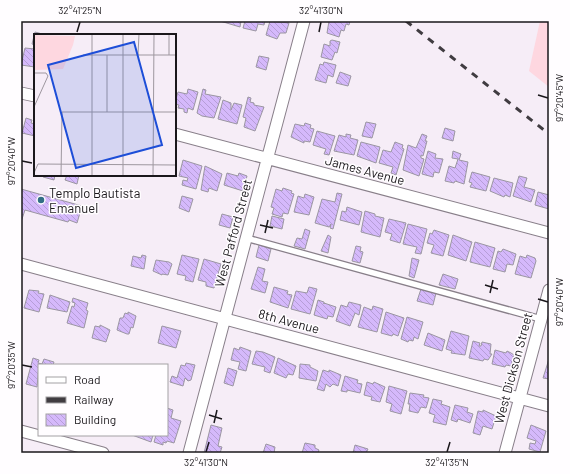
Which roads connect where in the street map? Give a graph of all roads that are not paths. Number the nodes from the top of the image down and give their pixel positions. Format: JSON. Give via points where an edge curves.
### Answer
{"nodes":[{"id":1,"x":304,"y":21,"type":"edge"},
{"id":2,"x":21,"y":93,"type":"edge"},
{"id":3,"x":34,"y":96,"type":"edge"},
{"id":4,"x":176,"y":134,"type":"edge"},
{"id":5,"x":267,"y":159,"type":"junction"},
{"id":6,"x":549,"y":233,"type":"edge"},
{"id":7,"x":246,"y":238,"type":"junction"},
{"id":8,"x":21,"y":264,"type":"edge"},
{"id":9,"x":549,"y":290,"type":"edge"},
{"id":10,"x":224,"y":319,"type":"junction"},
{"id":11,"x":541,"y":319,"type":"junction"},
{"id":12,"x":519,"y":398,"type":"junction"},
{"id":13,"x":549,"y":406,"type":"edge"},
{"id":14,"x":21,"y":430,"type":"edge"},
{"id":15,"x":38,"y":435,"type":"edge"},
{"id":16,"x":42,"y":436,"type":"edge"},
{"id":17,"x":103,"y":453,"type":"edge"},
{"id":18,"x":189,"y":453,"type":"edge"},
{"id":19,"x":505,"y":453,"type":"edge"}],
"edges":[{"from":1,"to":5,"type":"street","name":"West Pafford Street"},
{"from":2,"to":3,"type":"street"},
{"from":4,"to":5,"type":"street","name":"James Avenue"},
{"from":5,"to":6,"type":"street","name":"James Avenue"},
{"from":5,"to":7,"type":"street","name":"West Pafford Street"},
{"from":7,"to":10,"type":"street","name":"West Pafford Street"},
{"from":7,"to":11,"type":"lane"},
{"from":8,"to":10,"type":"street","name":"8th Avenue"},
{"from":9,"to":11,"type":"street","name":"West Dickson Street"},
{"from":10,"to":12,"type":"street","name":"8th Avenue"},
{"from":10,"to":18,"type":"street","name":"West Pafford Street"},
{"from":11,"to":12,"type":"street","name":"West Dickson Street"},
{"from":12,"to":13,"type":"street","name":"8th Avenue"},
{"from":12,"to":19,"type":"street","name":"West Dickson Street"},
{"from":14,"to":15,"type":"street"},
{"from":16,"to":17,"type":"street"}]}
